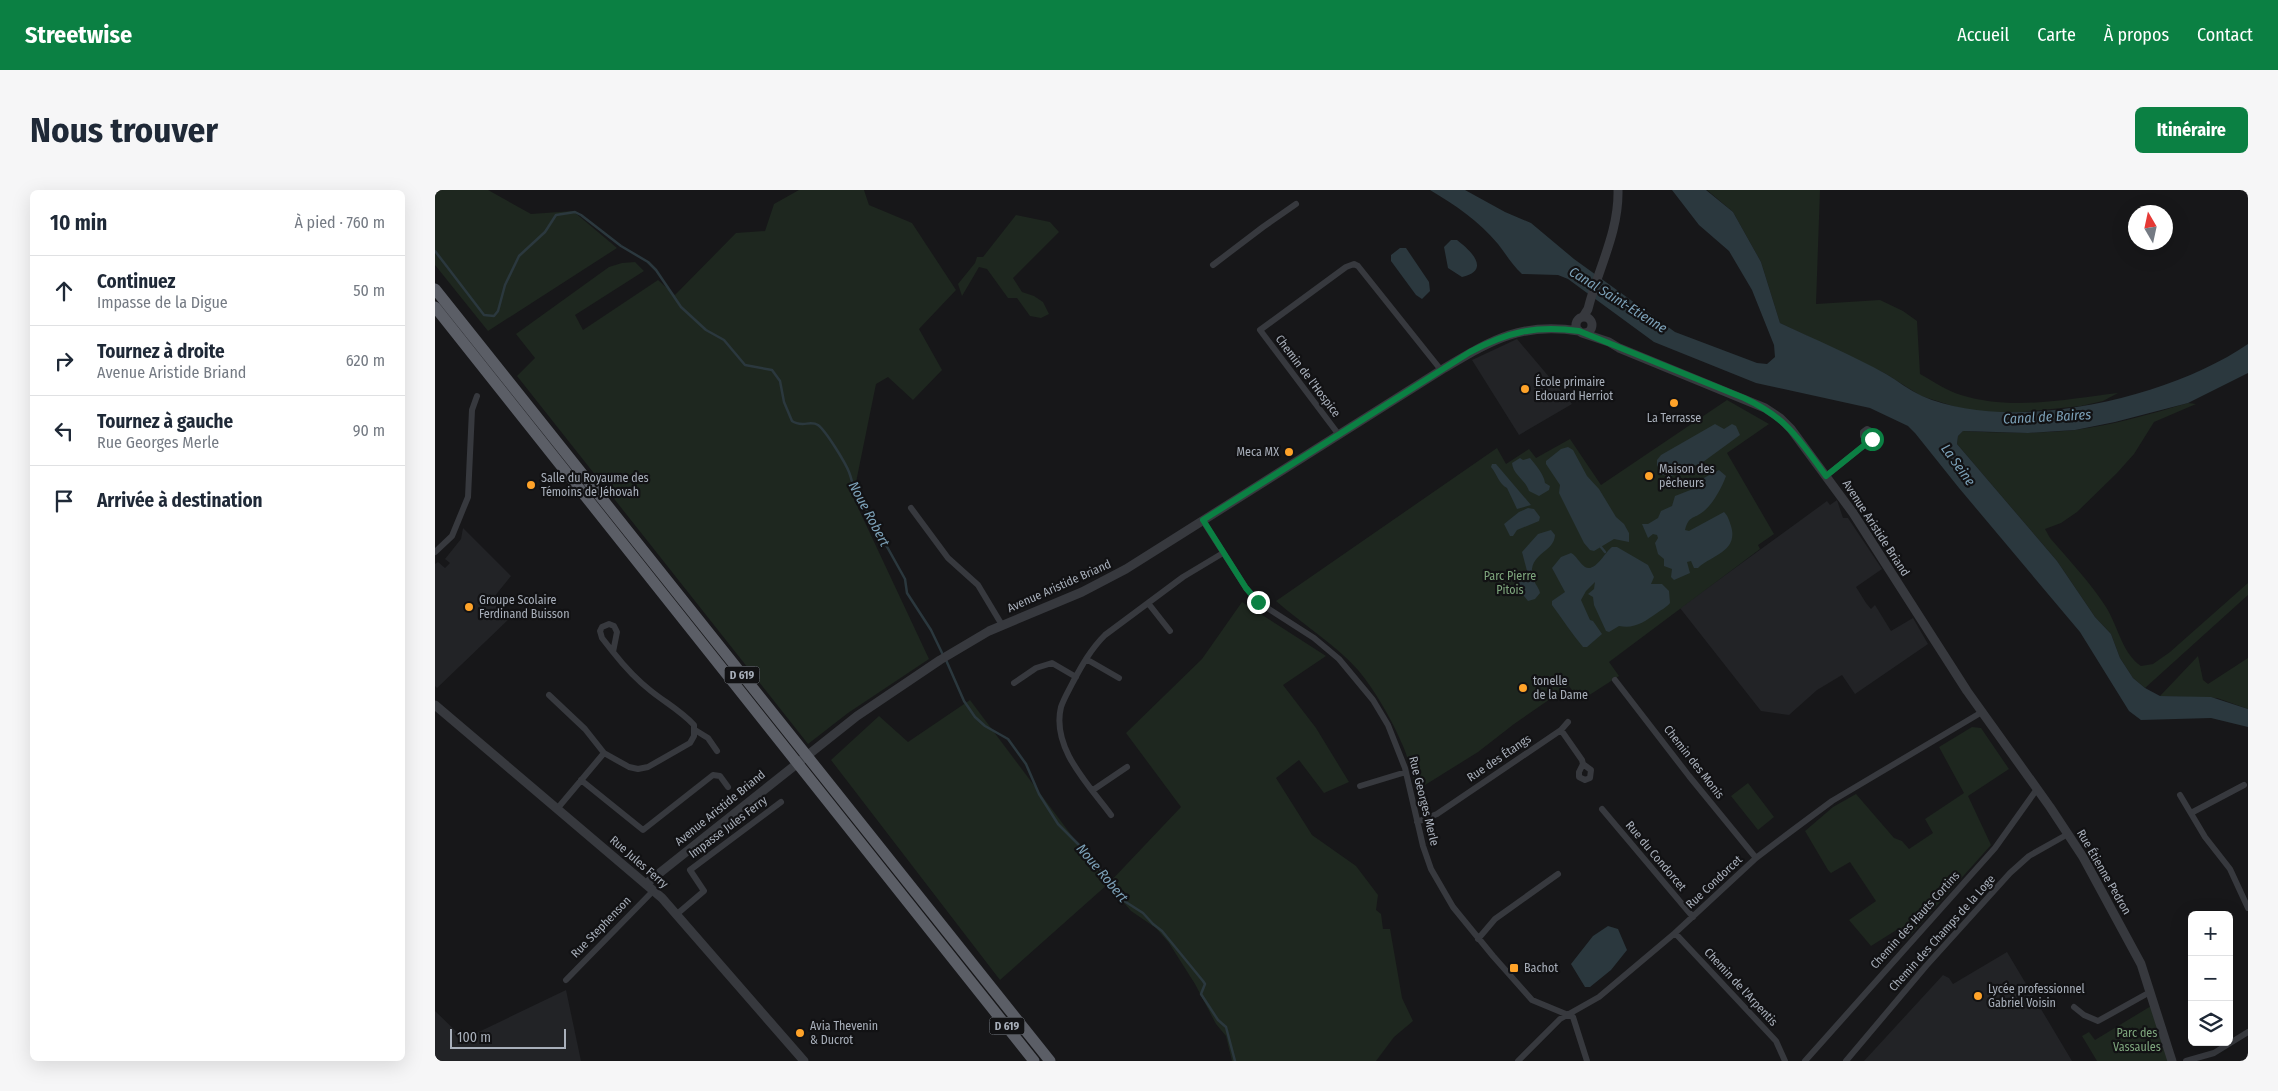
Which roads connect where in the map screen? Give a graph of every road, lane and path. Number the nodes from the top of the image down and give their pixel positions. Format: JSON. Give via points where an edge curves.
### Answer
{"nodes":[{"id":1,"x":1618,"y":190,"type":"edge"},
{"id":2,"x":1296,"y":204,"type":"dead end"},
{"id":3,"x":1213,"y":265,"type":"dead end"},
{"id":4,"x":435,"y":289,"type":"edge"},
{"id":5,"x":435,"y":307,"type":"edge"},
{"id":6,"x":1585,"y":320,"type":"junction"},
{"id":7,"x":1609,"y":342,"type":"junction"},
{"id":8,"x":1441,"y":370,"type":"junction"},
{"id":9,"x":477,"y":396,"type":"dead end"},
{"id":10,"x":1339,"y":435,"type":"junction"},
{"id":11,"x":1870,"y":440,"type":"dead end"},
{"id":12,"x":1826,"y":476,"type":"junction"},
{"id":13,"x":911,"y":508,"type":"dead end"},
{"id":14,"x":1203,"y":520,"type":"junction"},
{"id":15,"x":435,"y":552,"type":"edge"},
{"id":16,"x":1223,"y":552,"type":"junction"},
{"id":17,"x":1148,"y":603,"type":"junction"},
{"id":18,"x":1002,"y":625,"type":"junction"},
{"id":19,"x":1170,"y":631,"type":"dead end"},
{"id":20,"x":613,"y":652,"type":"dead end"},
{"id":21,"x":1086,"y":659,"type":"junction"},
{"id":22,"x":1076,"y":677,"type":"junction"},
{"id":23,"x":1119,"y":678,"type":"dead end"},
{"id":24,"x":1615,"y":680,"type":"dead end"},
{"id":25,"x":1014,"y":683,"type":"dead end"},
{"id":26,"x":549,"y":695,"type":"dead end"},
{"id":27,"x":435,"y":705,"type":"edge"},
{"id":28,"x":1982,"y":712,"type":"junction"},
{"id":29,"x":1568,"y":722,"type":"dead end"},
{"id":30,"x":695,"y":730,"type":"junction"},
{"id":31,"x":1561,"y":730,"type":"junction"},
{"id":32,"x":717,"y":751,"type":"dead end"},
{"id":33,"x":604,"y":753,"type":"junction"},
{"id":34,"x":1583,"y":762,"type":"dead end"},
{"id":35,"x":1127,"y":767,"type":"dead end"},
{"id":36,"x":1406,"y":772,"type":"junction"},
{"id":37,"x":581,"y":780,"type":"junction"},
{"id":38,"x":2244,"y":785,"type":"dead end"},
{"id":39,"x":1360,"y":786,"type":"dead end"},
{"id":40,"x":728,"y":787,"type":"dead end"},
{"id":41,"x":2037,"y":789,"type":"junction"},
{"id":42,"x":1093,"y":790,"type":"junction"},
{"id":43,"x":2180,"y":795,"type":"dead end"},
{"id":44,"x":781,"y":802,"type":"dead end"},
{"id":45,"x":557,"y":809,"type":"junction"},
{"id":46,"x":1602,"y":809,"type":"dead end"},
{"id":47,"x":2191,"y":814,"type":"junction"},
{"id":48,"x":1111,"y":815,"type":"dead end"},
{"id":49,"x":1417,"y":822,"type":"junction"},
{"id":50,"x":2068,"y":834,"type":"junction"},
{"id":51,"x":1757,"y":858,"type":"junction"},
{"id":52,"x":1559,"y":874,"type":"dead end"},
{"id":53,"x":647,"y":883,"type":"junction"},
{"id":54,"x":654,"y":890,"type":"junction"},
{"id":55,"x":2248,"y":908,"type":"edge"},
{"id":56,"x":677,"y":914,"type":"junction"},
{"id":57,"x":1693,"y":917,"type":"junction"},
{"id":58,"x":1675,"y":933,"type":"junction"},
{"id":59,"x":1478,"y":939,"type":"junction"},
{"id":60,"x":565,"y":980,"type":"dead end"},
{"id":61,"x":2150,"y":992,"type":"junction"},
{"id":62,"x":2074,"y":1007,"type":"dead end"},
{"id":63,"x":1567,"y":1014,"type":"junction"},
{"id":64,"x":2248,"y":1032,"type":"edge"},
{"id":65,"x":804,"y":1061,"type":"edge"},
{"id":66,"x":1034,"y":1061,"type":"edge"},
{"id":67,"x":1050,"y":1061,"type":"edge"},
{"id":68,"x":1518,"y":1061,"type":"edge"},
{"id":69,"x":1587,"y":1061,"type":"edge"},
{"id":70,"x":1785,"y":1061,"type":"edge"},
{"id":71,"x":1805,"y":1061,"type":"edge"},
{"id":72,"x":1846,"y":1061,"type":"edge"},
{"id":73,"x":2172,"y":1061,"type":"edge"},
{"id":74,"x":2186,"y":1061,"type":"edge"}],
"edges":[{"from":1,"to":6,"type":"street","via":[[1616,221]]},
{"from":2,"to":3,"type":"street"},
{"from":4,"to":67,"type":"highway","number":"D 619"},
{"from":5,"to":66,"type":"highway","number":"D 619"},
{"from":6,"to":7,"type":"street","name":"Avenue Aristide Briand"},
{"from":6,"to":7,"type":"street","name":"Avenue Aristide Briand"},
{"from":6,"to":8,"type":"street","name":"Avenue Aristide Briand","via":[[1560,328],[1507,334]]},
{"from":7,"to":12,"type":"street","name":"Avenue Aristide Briand","via":[[1765,408],[1791,429]]},
{"from":8,"to":10,"type":"street","name":"Avenue Aristide Briand"},
{"from":8,"to":10,"type":"street","name":"Chemin de l'Hospice","via":[[1354,264],[1346,266],[1260,330]]},
{"from":9,"to":15,"type":"street","via":[[472,410],[468,497],[452,536]]},
{"from":10,"to":14,"type":"street","name":"Avenue Aristide Briand"},
{"from":11,"to":12,"type":"street"},
{"from":12,"to":28,"type":"street","name":"Avenue Aristide Briand"},
{"from":13,"to":18,"type":"street","via":[[948,558],[979,585]]},
{"from":14,"to":16,"type":"street","name":"Rue Georges Merle"},
{"from":14,"to":18,"type":"street","name":"Avenue Aristide Briand","via":[[1102,582]]},
{"from":16,"to":17,"type":"street"},
{"from":16,"to":36,"type":"street","name":"Rue Georges Merle","via":[[1258,602],[1314,638],[1357,679],[1388,725]]},
{"from":17,"to":19,"type":"street"},
{"from":17,"to":21,"type":"street","via":[[1105,635]]},
{"from":18,"to":53,"type":"street","name":"Avenue Aristide Briand","via":[[940,660],[857,716]]},
{"from":20,"to":30,"type":"street","via":[[651,692],[683,713]]},
{"from":21,"to":22,"type":"street"},
{"from":21,"to":23,"type":"street"},
{"from":22,"to":25,"type":"street","via":[[1052,663],[1036,668]]},
{"from":22,"to":42,"type":"street","via":[[1062,705],[1060,729],[1070,758]]},
{"from":24,"to":51,"type":"street","name":"Chemin des Monis"},
{"from":26,"to":33,"type":"street","via":[[585,729]]},
{"from":27,"to":45,"type":"street","name":"Rue Jules Ferry"},
{"from":28,"to":41,"type":"street","name":"Rue Étienne Pedron"},
{"from":28,"to":51,"type":"street","name":"Rue Condorcet","via":[[1832,801]]},
{"from":29,"to":31,"type":"street","name":"Rue des Étangs"},
{"from":30,"to":32,"type":"street","via":[[708,738]]},
{"from":30,"to":33,"type":"street","via":[[690,743],[648,767],[638,769]]},
{"from":31,"to":34,"type":"street"},
{"from":31,"to":49,"type":"street","name":"Rue des Étangs","via":[[1437,814]]},
{"from":33,"to":37,"type":"street"},
{"from":35,"to":42,"type":"street"},
{"from":36,"to":39,"type":"street"},
{"from":36,"to":49,"type":"street","name":"Rue Georges Merle"},
{"from":37,"to":40,"type":"street","via":[[643,830],[713,775],[720,776]]},
{"from":37,"to":45,"type":"street"},
{"from":38,"to":47,"type":"street"},
{"from":41,"to":50,"type":"street","name":"Rue Étienne Pedron"},
{"from":41,"to":71,"type":"street","name":"Chemin des Hauts Cortins","via":[[1995,848]]},
{"from":42,"to":48,"type":"street"},
{"from":43,"to":47,"type":"street"},
{"from":44,"to":56,"type":"street","name":"Impasse Jules Ferry","via":[[690,870],[704,891]]},
{"from":45,"to":53,"type":"street","name":"Rue Jules Ferry"},
{"from":46,"to":57,"type":"street","name":"Rue du Condorcet"},
{"from":47,"to":55,"type":"street","via":[[2230,870]]},
{"from":49,"to":59,"type":"street","name":"Rue Georges Merle","via":[[1431,869]]},
{"from":50,"to":61,"type":"street","name":"Rue Étienne Pedron","via":[[2141,964]]},
{"from":50,"to":72,"type":"street","name":"Chemin des Champs de la Loge","via":[[2029,856],[2010,873],[1925,966]]},
{"from":51,"to":57,"type":"street","name":"Rue Condorcet"},
{"from":52,"to":59,"type":"street","via":[[1495,919]]},
{"from":53,"to":54,"type":"street","name":"Rue Jules Ferry"},
{"from":54,"to":56,"type":"street","name":"Rue Jules Ferry"},
{"from":54,"to":60,"type":"street","name":"Rue Stephenson"},
{"from":56,"to":65,"type":"street","name":"Rue Jules Ferry"},
{"from":57,"to":58,"type":"street","name":"Rue Condorcet"},
{"from":58,"to":63,"type":"street","name":"Rue Condorcet","via":[[1599,997]]},
{"from":58,"to":70,"type":"street","name":"Chemin de l'Arpentis","via":[[1775,1041]]},
{"from":59,"to":63,"type":"street","via":[[1532,1000]]},
{"from":61,"to":62,"type":"street","via":[[2098,1021]]},
{"from":61,"to":73,"type":"street","name":"Rue Étienne Pedron"},
{"from":63,"to":68,"type":"street","name":"Rue Condorcet"},
{"from":63,"to":69,"type":"street","via":[[1573,1017]]},
{"from":64,"to":74,"type":"street","via":[[2213,1053]]}]}
